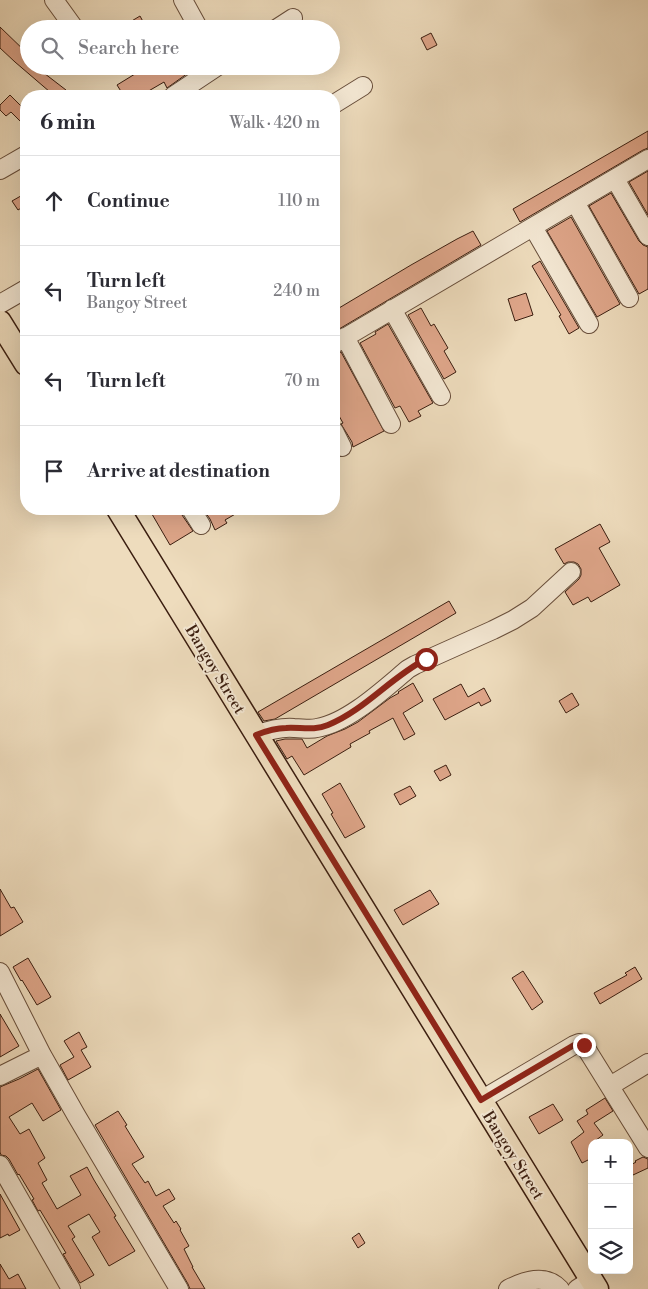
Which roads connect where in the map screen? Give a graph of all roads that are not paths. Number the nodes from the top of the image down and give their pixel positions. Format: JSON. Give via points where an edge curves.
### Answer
{"nodes":[{"id":1,"x":54,"y":0,"type":"edge"},
{"id":2,"x":183,"y":0,"type":"edge"},
{"id":3,"x":293,"y":18,"type":"dead end"},
{"id":4,"x":68,"y":20,"type":"edge"},
{"id":5,"x":194,"y":20,"type":"edge"},
{"id":6,"x":290,"y":20,"type":"edge"},
{"id":7,"x":204,"y":75,"type":"edge"},
{"id":8,"x":363,"y":86,"type":"dead end"},
{"id":9,"x":182,"y":90,"type":"edge"},
{"id":10,"x":340,"y":100,"type":"edge"},
{"id":11,"x":20,"y":158,"type":"edge"},
{"id":12,"x":648,"y":159,"type":"edge"},
{"id":13,"x":0,"y":170,"type":"edge"},
{"id":14,"x":615,"y":178,"type":"junction"},
{"id":15,"x":575,"y":202,"type":"junction"},
{"id":16,"x":533,"y":227,"type":"junction"},
{"id":17,"x":648,"y":236,"type":"edge"},
{"id":18,"x":20,"y":292,"type":"edge"},
{"id":19,"x":629,"y":298,"type":"dead end"},
{"id":20,"x":0,"y":304,"type":"edge"},
{"id":21,"x":392,"y":309,"type":"junction"},
{"id":22,"x":0,"y":322,"type":"edge"},
{"id":23,"x":589,"y":324,"type":"dead end"},
{"id":24,"x":340,"y":339,"type":"edge"},
{"id":25,"x":340,"y":342,"type":"edge"},
{"id":26,"x":20,"y":354,"type":"edge"},
{"id":27,"x":441,"y":396,"type":"dead end"},
{"id":28,"x":391,"y":424,"type":"dead end"},
{"id":29,"x":340,"y":443,"type":"edge"},
{"id":30,"x":342,"y":447,"type":"dead end"},
{"id":31,"x":122,"y":515,"type":"edge"},
{"id":32,"x":195,"y":515,"type":"edge"},
{"id":33,"x":201,"y":525,"type":"dead end"},
{"id":34,"x":571,"y":572,"type":"dead end"},
{"id":35,"x":256,"y":735,"type":"junction"},
{"id":36,"x":1,"y":975,"type":"edge"},
{"id":37,"x":42,"y":1055,"type":"junction"},
{"id":38,"x":648,"y":1063,"type":"edge"},
{"id":39,"x":0,"y":1076,"type":"edge"},
{"id":40,"x":610,"y":1086,"type":"junction"},
{"id":41,"x":481,"y":1100,"type":"junction"},
{"id":42,"x":648,"y":1148,"type":"edge"},
{"id":43,"x":0,"y":1165,"type":"edge"},
{"id":44,"x":588,"y":1286,"type":"edge"},
{"id":45,"x":71,"y":1289,"type":"edge"},
{"id":46,"x":179,"y":1289,"type":"edge"},
{"id":47,"x":508,"y":1289,"type":"edge"},
{"id":48,"x":560,"y":1289,"type":"edge"}],
"edges":[{"from":1,"to":4,"type":"street"},
{"from":2,"to":5,"type":"street"},
{"from":3,"to":6,"type":"street"},
{"from":7,"to":9,"type":"street"},
{"from":8,"to":10,"type":"street"},
{"from":11,"to":13,"type":"street"},
{"from":12,"to":14,"type":"street"},
{"from":14,"to":15,"type":"street"},
{"from":14,"to":17,"type":"street"},
{"from":15,"to":16,"type":"street"},
{"from":15,"to":19,"type":"street"},
{"from":16,"to":21,"type":"street"},
{"from":16,"to":23,"type":"street"},
{"from":18,"to":20,"type":"street"},
{"from":21,"to":24,"type":"street"},
{"from":21,"to":27,"type":"street"},
{"from":22,"to":26,"type":"main road"},
{"from":25,"to":28,"type":"street"},
{"from":29,"to":30,"type":"street"},
{"from":31,"to":35,"type":"main road","name":"Bangoy Street"},
{"from":32,"to":33,"type":"street"},
{"from":34,"to":35,"type":"street","via":[[532,608],[408,669],[365,704],[335,722],[315,729],[284,728]]},
{"from":35,"to":41,"type":"main road","name":"Bangoy Street"},
{"from":36,"to":37,"type":"street"},
{"from":37,"to":39,"type":"street"},
{"from":37,"to":46,"type":"street"},
{"from":38,"to":40,"type":"street"},
{"from":40,"to":41,"type":"street","via":[[580,1043]]},
{"from":40,"to":42,"type":"street"},
{"from":41,"to":44,"type":"main road","name":"Bangoy Street"},
{"from":43,"to":45,"type":"street"},
{"from":47,"to":48,"type":"street","via":[[528,1280],[545,1279]]}]}
